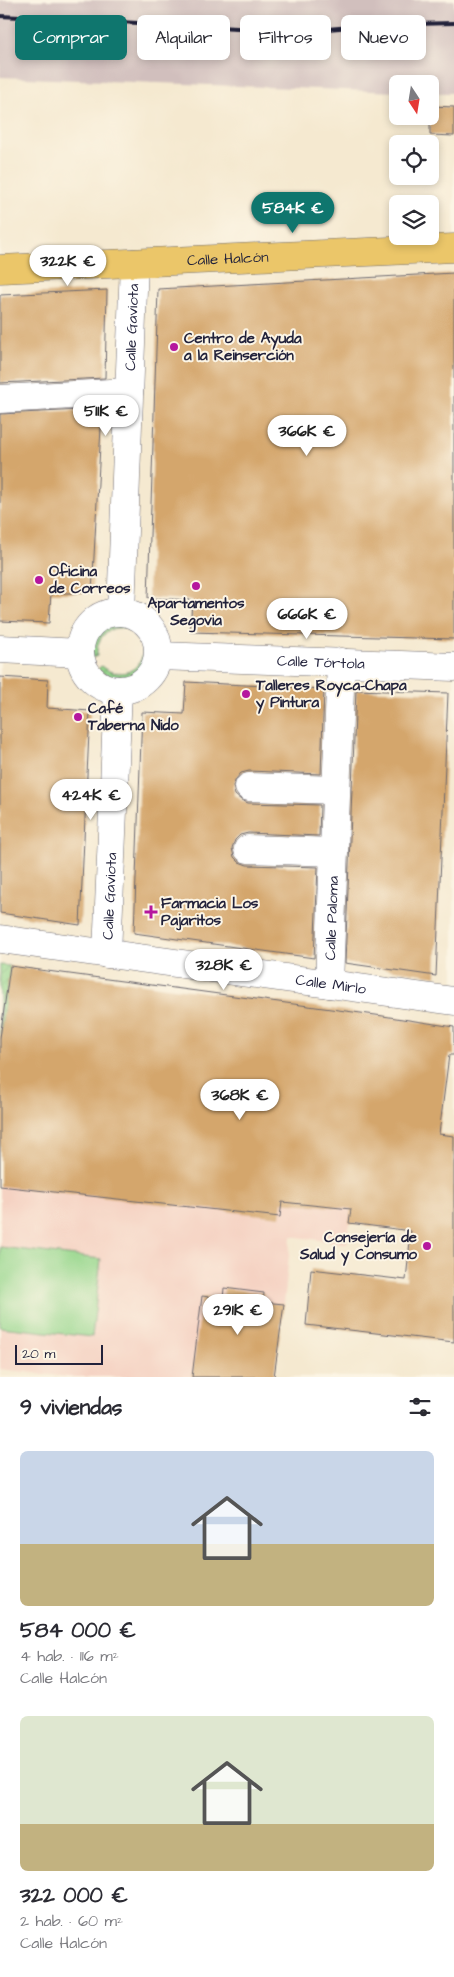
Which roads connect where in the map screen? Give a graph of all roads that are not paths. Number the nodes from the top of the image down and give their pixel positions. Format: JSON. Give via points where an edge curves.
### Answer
{"nodes":[{"id":1,"x":454,"y":248,"type":"edge"},
{"id":2,"x":134,"y":263,"type":"junction"},
{"id":3,"x":0,"y":269,"type":"edge"},
{"id":4,"x":129,"y":392,"type":"junction"},
{"id":5,"x":0,"y":399,"type":"edge"},
{"id":6,"x":121,"y":612,"type":"junction"},
{"id":7,"x":0,"y":649,"type":"edge"},
{"id":8,"x":80,"y":653,"type":"junction"},
{"id":9,"x":159,"y":656,"type":"junction"},
{"id":10,"x":341,"y":662,"type":"junction"},
{"id":11,"x":454,"y":666,"type":"edge"},
{"id":12,"x":118,"y":690,"type":"junction"},
{"id":13,"x":249,"y":787,"type":"dead end"},
{"id":14,"x":336,"y":790,"type":"junction"},
{"id":15,"x":248,"y":849,"type":"dead end"},
{"id":16,"x":334,"y":852,"type":"junction"},
{"id":17,"x":0,"y":939,"type":"edge"},
{"id":18,"x":107,"y":954,"type":"junction"},
{"id":19,"x":329,"y":984,"type":"junction"},
{"id":20,"x":454,"y":994,"type":"edge"}],
"edges":[{"from":1,"to":2,"type":"main road","name":"Calle Halcón"},
{"from":2,"to":3,"type":"main road","name":"Calle Halcón"},
{"from":2,"to":4,"type":"street","name":"Calle Gaviota"},
{"from":4,"to":5,"type":"street","name":"Calle Gaviota"},
{"from":4,"to":6,"type":"street","name":"Calle Gaviota"},
{"from":6,"to":8,"type":"street","via":[[100,616],[91,623],[85,632]]},
{"from":6,"to":9,"type":"street","via":[[142,618],[149,625]]},
{"from":7,"to":8,"type":"street"},
{"from":8,"to":12,"type":"street","via":[[82,664],[96,683]]},
{"from":9,"to":10,"type":"street","name":"Calle Tórtola"},
{"from":9,"to":12,"type":"street","via":[[149,677],[130,689]]},
{"from":10,"to":11,"type":"street","name":"Calle Tórtola"},
{"from":10,"to":14,"type":"street","name":"Calle Paloma"},
{"from":12,"to":18,"type":"street","name":"Calle Gaviota"},
{"from":13,"to":14,"type":"street"},
{"from":14,"to":16,"type":"street","name":"Calle Paloma"},
{"from":15,"to":16,"type":"street"},
{"from":16,"to":19,"type":"street","name":"Calle Paloma"},
{"from":17,"to":18,"type":"street","name":"Calle Mirlo"},
{"from":18,"to":19,"type":"street","name":"Calle Mirlo"},
{"from":19,"to":20,"type":"street","name":"Calle Mirlo"}]}
